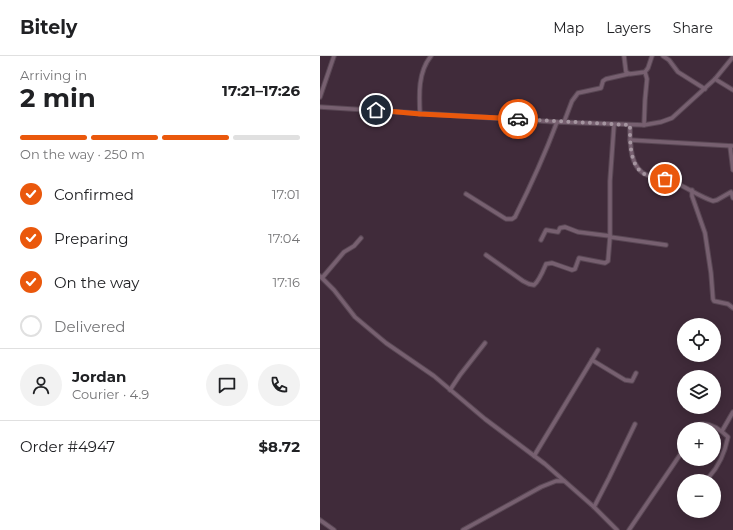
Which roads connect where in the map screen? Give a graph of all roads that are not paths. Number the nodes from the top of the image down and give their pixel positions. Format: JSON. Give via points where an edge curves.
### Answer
{"nodes":[{"id":1,"x":334,"y":56,"type":"edge"},
{"id":2,"x":431,"y":56,"type":"edge"},
{"id":3,"x":624,"y":56,"type":"edge"},
{"id":4,"x":652,"y":56,"type":"edge"},
{"id":5,"x":663,"y":56,"type":"edge"},
{"id":6,"x":733,"y":57,"type":"edge"},
{"id":7,"x":645,"y":72,"type":"junction"},
{"id":8,"x":628,"y":74,"type":"junction"},
{"id":9,"x":715,"y":79,"type":"junction"},
{"id":10,"x":705,"y":89,"type":"junction"},
{"id":11,"x":733,"y":90,"type":"edge"},
{"id":12,"x":320,"y":97,"type":"edge"},
{"id":13,"x":320,"y":107,"type":"edge"},
{"id":14,"x":420,"y":114,"type":"junction"},
{"id":15,"x":558,"y":122,"type":"junction"},
{"id":16,"x":564,"y":122,"type":"junction"},
{"id":17,"x":614,"y":124,"type":"junction"},
{"id":18,"x":630,"y":125,"type":"junction"},
{"id":19,"x":644,"y":125,"type":"junction"},
{"id":20,"x":630,"y":140,"type":"junction"},
{"id":21,"x":732,"y":146,"type":"edge"},
{"id":22,"x":733,"y":170,"type":"edge"},
{"id":23,"x":692,"y":190,"type":"junction"},
{"id":24,"x":732,"y":191,"type":"edge"},
{"id":25,"x":466,"y":194,"type":"dead end"},
{"id":26,"x":733,"y":198,"type":"edge"},
{"id":27,"x":610,"y":237,"type":"junction"},
{"id":28,"x":361,"y":238,"type":"dead end"},
{"id":29,"x":541,"y":240,"type":"dead end"},
{"id":30,"x":666,"y":245,"type":"dead end"},
{"id":31,"x":486,"y":255,"type":"dead end"},
{"id":32,"x":321,"y":277,"type":"edge"},
{"id":33,"x":733,"y":308,"type":"edge"},
{"id":34,"x":485,"y":343,"type":"dead end"},
{"id":35,"x":598,"y":350,"type":"dead end"},
{"id":36,"x":592,"y":360,"type":"junction"},
{"id":37,"x":636,"y":373,"type":"dead end"},
{"id":38,"x":450,"y":390,"type":"junction"},
{"id":39,"x":733,"y":412,"type":"edge"},
{"id":40,"x":635,"y":424,"type":"dead end"},
{"id":41,"x":722,"y":430,"type":"joint"},
{"id":42,"x":534,"y":456,"type":"junction"},
{"id":43,"x":677,"y":459,"type":"edge"},
{"id":44,"x":712,"y":474,"type":"edge"},
{"id":45,"x":564,"y":481,"type":"junction"},
{"id":46,"x":594,"y":507,"type":"junction"},
{"id":47,"x":320,"y":520,"type":"edge"},
{"id":48,"x":334,"y":530,"type":"edge"},
{"id":49,"x":463,"y":530,"type":"edge"},
{"id":50,"x":617,"y":530,"type":"edge"},
{"id":51,"x":629,"y":530,"type":"edge"}],
"edges":[{"from":1,"to":12,"type":"street"},
{"from":2,"to":14,"type":"street","via":[[421,74]]},
{"from":3,"to":8,"type":"street"},
{"from":4,"to":7,"type":"street"},
{"from":5,"to":10,"type":"street","via":[[678,72]]},
{"from":6,"to":9,"type":"street"},
{"from":7,"to":8,"type":"street"},
{"from":7,"to":19,"type":"street","via":[[647,79]]},
{"from":8,"to":16,"type":"street","via":[[606,79],[601,88],[578,92]]},
{"from":9,"to":10,"type":"street"},
{"from":9,"to":11,"type":"street"},
{"from":10,"to":19,"type":"street","via":[[672,118]]},
{"from":13,"to":14,"type":"street"},
{"from":14,"to":15,"type":"street"},
{"from":15,"to":16,"type":"street"},
{"from":15,"to":25,"type":"street","via":[[533,181],[512,219],[506,219]]},
{"from":16,"to":17,"type":"street"},
{"from":17,"to":18,"type":"street"},
{"from":17,"to":27,"type":"street"},
{"from":18,"to":19,"type":"street"},
{"from":18,"to":20,"type":"street"},
{"from":20,"to":21,"type":"street"},
{"from":20,"to":23,"type":"street","via":[[638,169]]},
{"from":21,"to":22,"type":"street"},
{"from":23,"to":24,"type":"street","via":[[713,200]]},
{"from":23,"to":33,"type":"street","via":[[705,233],[713,299]]},
{"from":24,"to":26,"type":"street"},
{"from":27,"to":29,"type":"street","via":[[578,232],[565,227],[560,228],[558,232],[546,230]]},
{"from":27,"to":30,"type":"street"},
{"from":27,"to":31,"type":"street","via":[[609,258],[605,263],[579,258],[575,269],[572,270],[552,263],[546,264],[534,285],[523,281]]},
{"from":28,"to":32,"type":"street"},
{"from":32,"to":38,"type":"street","via":[[355,317]]},
{"from":34,"to":38,"type":"street"},
{"from":35,"to":36,"type":"street"},
{"from":36,"to":37,"type":"street","via":[[625,380],[632,380]]},
{"from":36,"to":42,"type":"street"},
{"from":38,"to":42,"type":"street"},
{"from":39,"to":41,"type":"street"},
{"from":40,"to":46,"type":"street"},
{"from":41,"to":44,"type":"street","via":[[728,438],[720,461]]},
{"from":42,"to":45,"type":"street"},
{"from":43,"to":51,"type":"street"},
{"from":45,"to":46,"type":"street"},
{"from":45,"to":49,"type":"street","via":[[556,481],[541,487]]},
{"from":46,"to":50,"type":"street"},
{"from":47,"to":48,"type":"street"}]}
